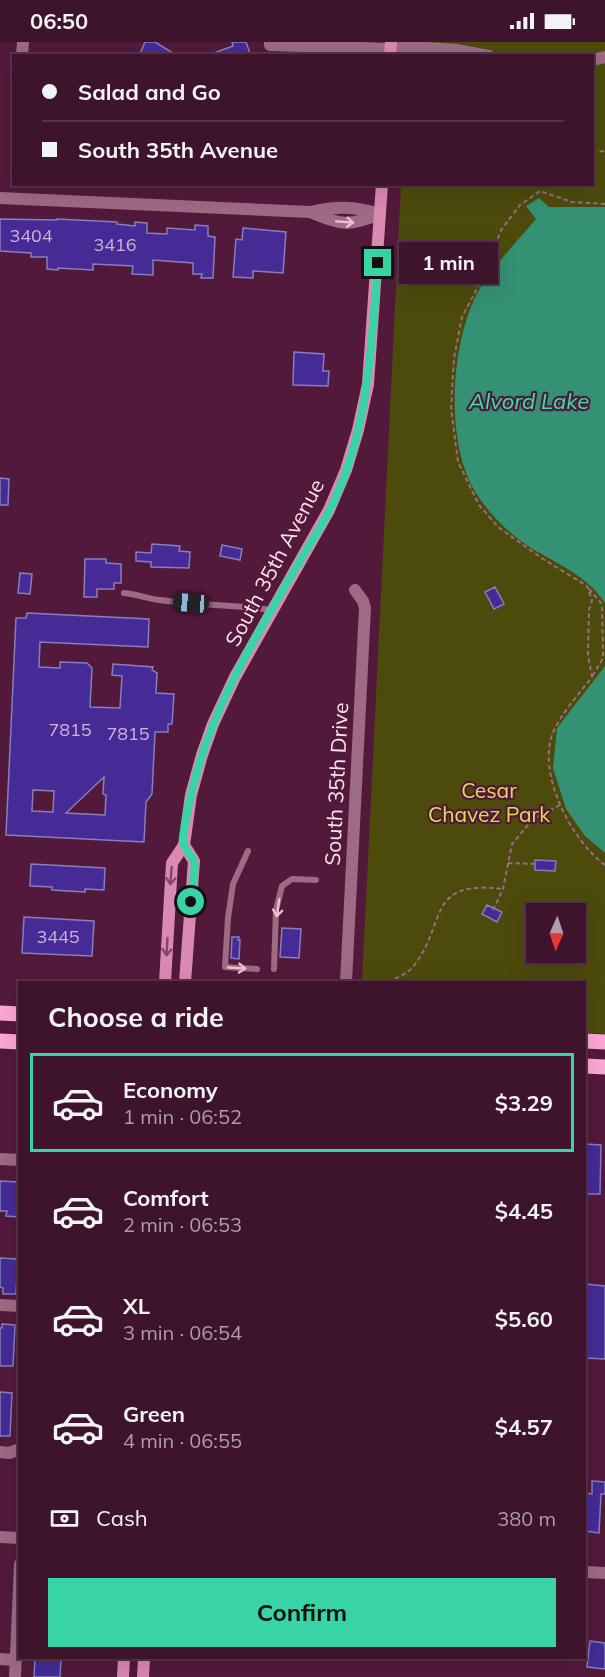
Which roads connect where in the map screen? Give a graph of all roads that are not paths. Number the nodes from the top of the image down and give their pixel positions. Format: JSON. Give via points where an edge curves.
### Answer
{"nodes":[{"id":1,"x":270,"y":44,"type":"edge"},
{"id":2,"x":390,"y":49,"type":"edge"},
{"id":3,"x":478,"y":54,"type":"edge"},
{"id":4,"x":16,"y":186,"type":"edge"},
{"id":5,"x":382,"y":186,"type":"edge"},
{"id":6,"x":0,"y":198,"type":"edge"},
{"id":7,"x":15,"y":198,"type":"junction"},
{"id":8,"x":380,"y":214,"type":"junction"},
{"id":9,"x":355,"y":590,"type":"dead end"},
{"id":10,"x":124,"y":593,"type":"dead end"},
{"id":11,"x":273,"y":610,"type":"junction"},
{"id":12,"x":184,"y":845,"type":"junction"},
{"id":13,"x":248,"y":851,"type":"dead end"},
{"id":14,"x":316,"y":880,"type":"dead end"},
{"id":15,"x":257,"y":969,"type":"dead end"},
{"id":16,"x":274,"y":969,"type":"dead end"},
{"id":17,"x":165,"y":981,"type":"edge"},
{"id":18,"x":185,"y":981,"type":"edge"},
{"id":19,"x":346,"y":981,"type":"edge"},
{"id":20,"x":0,"y":1013,"type":"edge"},
{"id":21,"x":18,"y":1014,"type":"edge"},
{"id":22,"x":0,"y":1041,"type":"edge"},
{"id":23,"x":586,"y":1041,"type":"edge"},
{"id":24,"x":18,"y":1042,"type":"edge"},
{"id":25,"x":605,"y":1042,"type":"edge"},
{"id":26,"x":586,"y":1066,"type":"edge"},
{"id":27,"x":605,"y":1067,"type":"edge"},
{"id":28,"x":0,"y":1160,"type":"edge"},
{"id":29,"x":18,"y":1160,"type":"edge"},
{"id":30,"x":0,"y":1305,"type":"edge"},
{"id":31,"x":18,"y":1306,"type":"edge"},
{"id":32,"x":18,"y":1450,"type":"edge"},
{"id":33,"x":0,"y":1452,"type":"edge"},
{"id":34,"x":0,"y":1537,"type":"edge"},
{"id":35,"x":18,"y":1538,"type":"edge"},
{"id":36,"x":586,"y":1572,"type":"edge"},
{"id":37,"x":605,"y":1573,"type":"edge"},
{"id":38,"x":18,"y":1602,"type":"edge"},
{"id":39,"x":0,"y":1659,"type":"edge"},
{"id":40,"x":15,"y":1659,"type":"junction"},
{"id":41,"x":124,"y":1659,"type":"edge"},
{"id":42,"x":144,"y":1659,"type":"edge"},
{"id":43,"x":15,"y":1677,"type":"edge"},
{"id":44,"x":123,"y":1677,"type":"edge"},
{"id":45,"x":143,"y":1677,"type":"edge"}],
"edges":[{"from":1,"to":2,"type":"street"},
{"from":2,"to":3,"type":"street"},
{"from":4,"to":7,"type":"street"},
{"from":5,"to":8,"type":"main road","name":"South 35th Avenue"},
{"from":6,"to":7,"type":"street"},
{"from":7,"to":8,"type":"street","via":[[310,212],[334,222],[352,223]]},
{"from":8,"to":11,"type":"main road","name":"South 35th Avenue","via":[[368,384],[358,430],[329,510]]},
{"from":9,"to":19,"type":"street","name":"South 35th Drive","via":[[365,608]]},
{"from":10,"to":11,"type":"lane","via":[[156,600]]},
{"from":11,"to":12,"type":"main road","name":"South 35th Avenue","via":[[213,724],[193,787]]},
{"from":12,"to":17,"type":"main road","name":"South 35th Avenue","one_way":true,"via":[[172,863]]},
{"from":12,"to":18,"type":"main road","name":"South 35th Avenue","via":[[194,861]]},
{"from":13,"to":15,"type":"lane","one_way":true,"via":[[233,884],[225,967]]},
{"from":14,"to":16,"type":"lane","one_way":true,"via":[[292,879],[282,886],[276,910]]},
{"from":20,"to":21,"type":"main road"},
{"from":22,"to":24,"type":"main road"},
{"from":23,"to":25,"type":"main road"},
{"from":26,"to":27,"type":"main road"},
{"from":28,"to":29,"type":"street"},
{"from":30,"to":31,"type":"street"},
{"from":32,"to":33,"type":"street"},
{"from":34,"to":35,"type":"street"},
{"from":36,"to":37,"type":"street"},
{"from":38,"to":40,"type":"street"},
{"from":39,"to":40,"type":"street"},
{"from":40,"to":43,"type":"street"},
{"from":41,"to":44,"type":"main road"},
{"from":42,"to":45,"type":"main road"}]}
